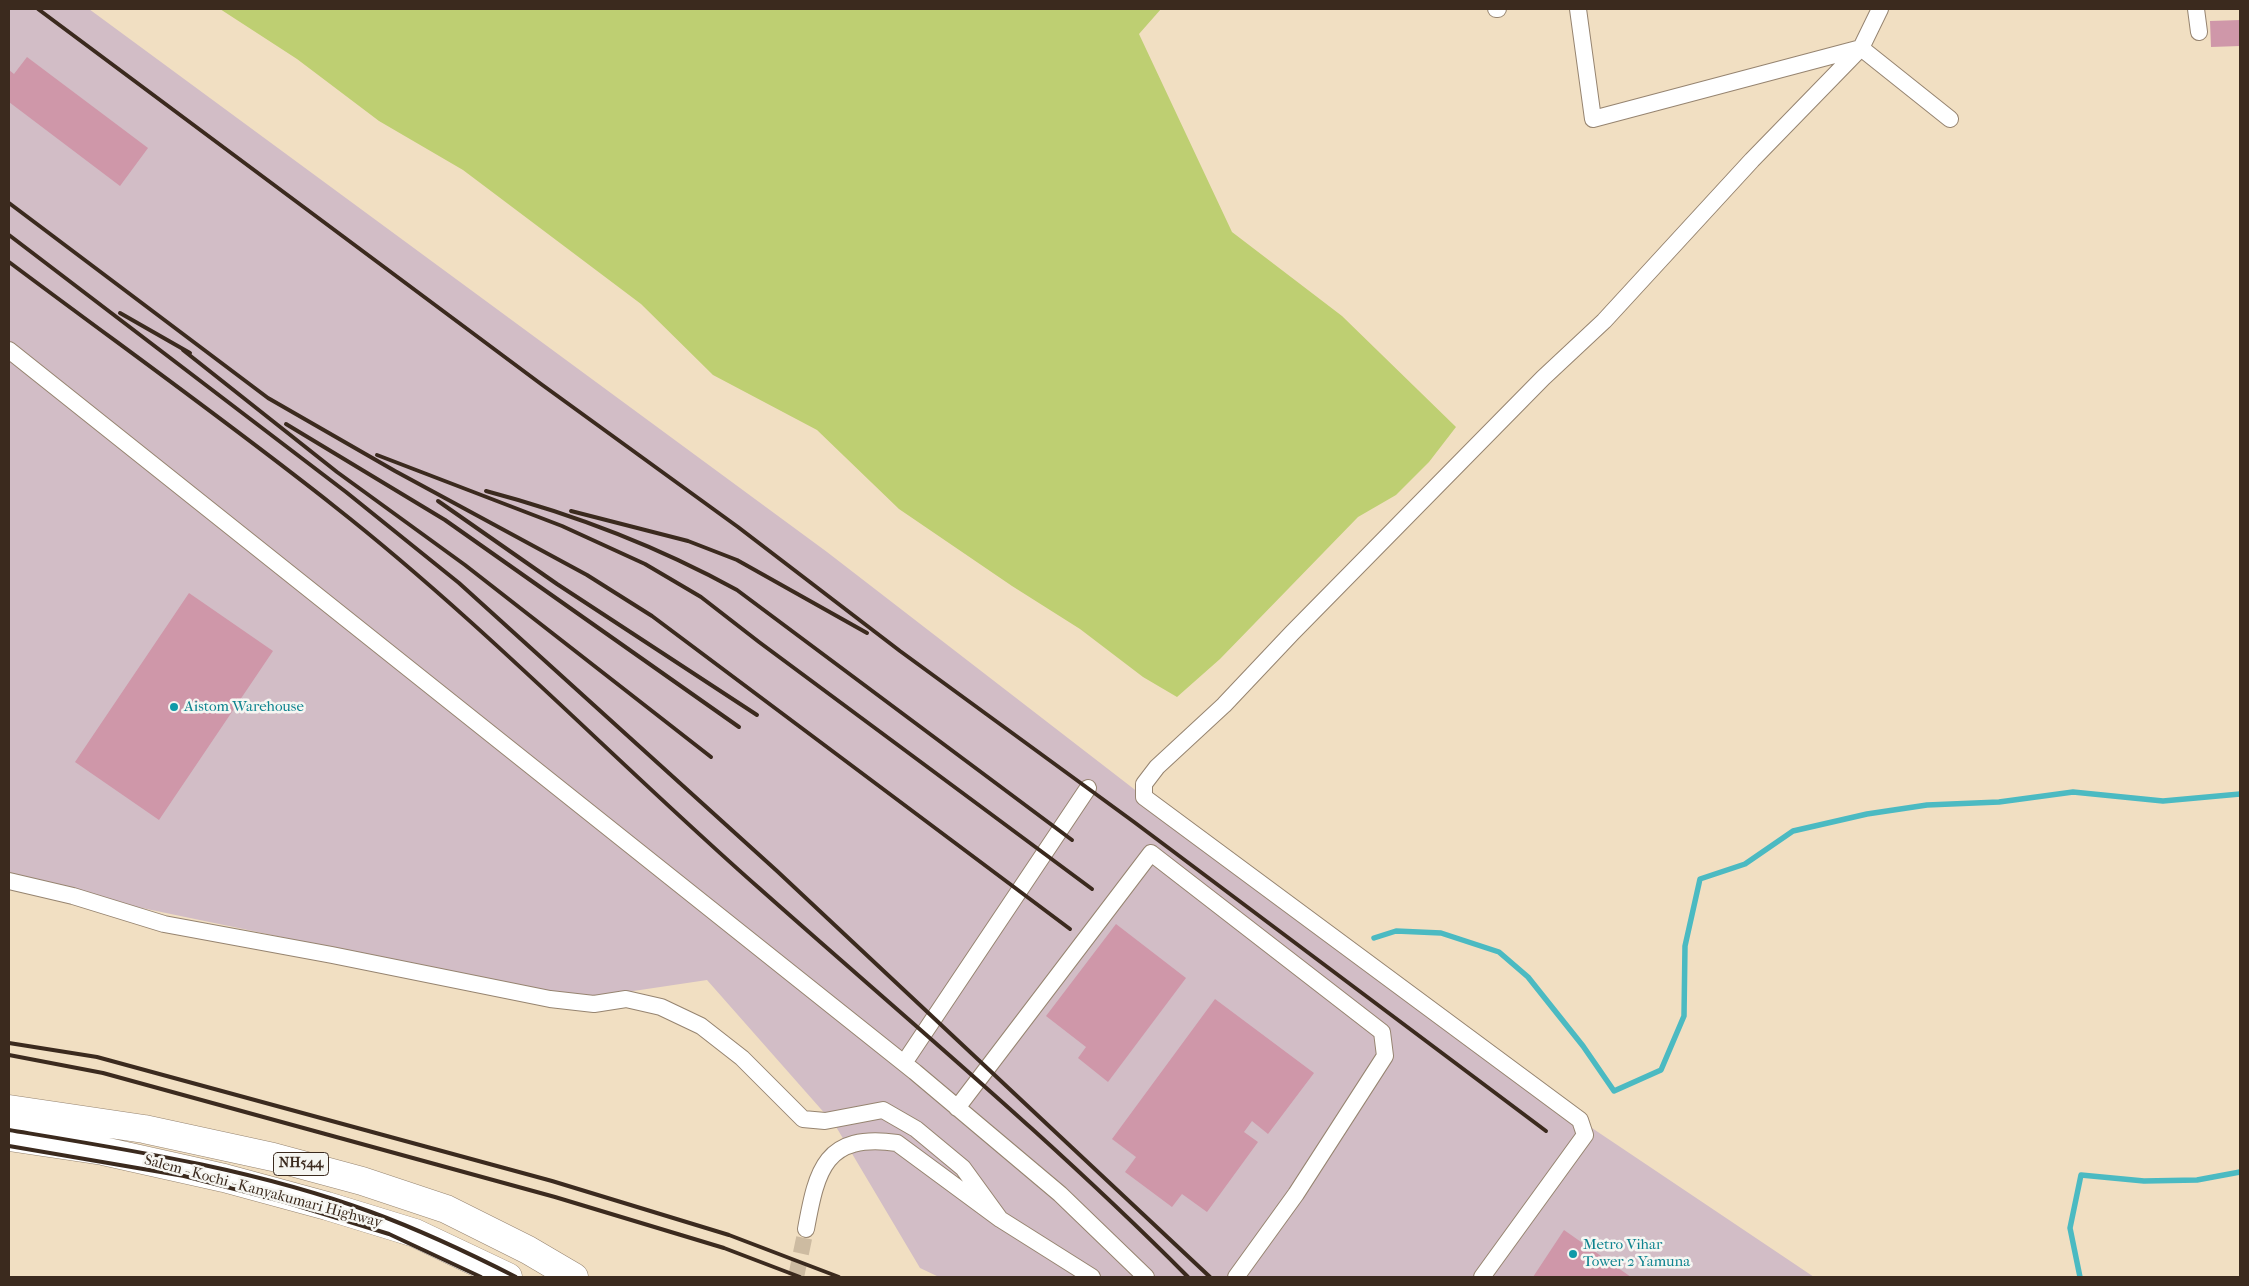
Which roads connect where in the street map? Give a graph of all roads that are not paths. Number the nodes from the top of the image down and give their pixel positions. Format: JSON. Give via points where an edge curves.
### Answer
{"nodes":[{"id":1,"x":1578,"y":9,"type":"edge"},
{"id":2,"x":1880,"y":9,"type":"edge"},
{"id":3,"x":2196,"y":9,"type":"edge"},
{"id":4,"x":2198,"y":32,"type":"dead end"},
{"id":5,"x":1861,"y":48,"type":"junction"},
{"id":6,"x":1950,"y":119,"type":"dead end"},
{"id":7,"x":9,"y":350,"type":"edge"},
{"id":8,"x":1088,"y":788,"type":"dead end"},
{"id":9,"x":9,"y":882,"type":"edge"},
{"id":10,"x":904,"y":1063,"type":"junction"},
{"id":11,"x":958,"y":1108,"type":"junction"},
{"id":12,"x":9,"y":1109,"type":"edge"},
{"id":13,"x":9,"y":1136,"type":"edge"},
{"id":14,"x":1000,"y":1219,"type":"junction"},
{"id":15,"x":806,"y":1228,"type":"tunnel mouth"},
{"id":16,"x":508,"y":1277,"type":"edge"},
{"id":17,"x":574,"y":1277,"type":"edge"},
{"id":18,"x":1092,"y":1277,"type":"edge"},
{"id":19,"x":1146,"y":1277,"type":"edge"},
{"id":20,"x":1236,"y":1277,"type":"edge"},
{"id":21,"x":1482,"y":1277,"type":"edge"}],
"edges":[{"from":1,"to":5,"type":"street","via":[[1593,118]]},
{"from":2,"to":5,"type":"street"},
{"from":3,"to":4,"type":"street"},
{"from":5,"to":6,"type":"street"},
{"from":5,"to":21,"type":"street","via":[[1604,320],[1543,378],[1224,704],[1157,767],[1144,784],[1144,797],[1580,1120],[1585,1134]]},
{"from":7,"to":10,"type":"street"},
{"from":8,"to":10,"type":"street"},
{"from":9,"to":14,"type":"street","via":[[73,896],[164,924],[550,1000],[594,1004],[626,999],[661,1006],[701,1026],[803,1119],[825,1121],[883,1110],[916,1129],[963,1168]]},
{"from":10,"to":11,"type":"street"},
{"from":11,"to":19,"type":"street","via":[[1060,1194]]},
{"from":11,"to":20,"type":"street","via":[[1152,854],[1382,1032],[1385,1056],[1296,1194]]},
{"from":12,"to":17,"type":"highway","name":"Salem - Kochi - Kanyakumari Highway","number":"NH544","via":[[144,1129],[273,1157],[362,1181],[446,1209]]},
{"from":13,"to":16,"type":"highway","name":"Salem - Kochi - Kanyakumari Highway","number":"NH544","via":[[103,1151],[224,1178],[327,1206],[415,1233]]},
{"from":14,"to":15,"type":"street","via":[[897,1143],[877,1140],[857,1142],[838,1152],[823,1166],[814,1184]]},
{"from":14,"to":18,"type":"street"}]}
